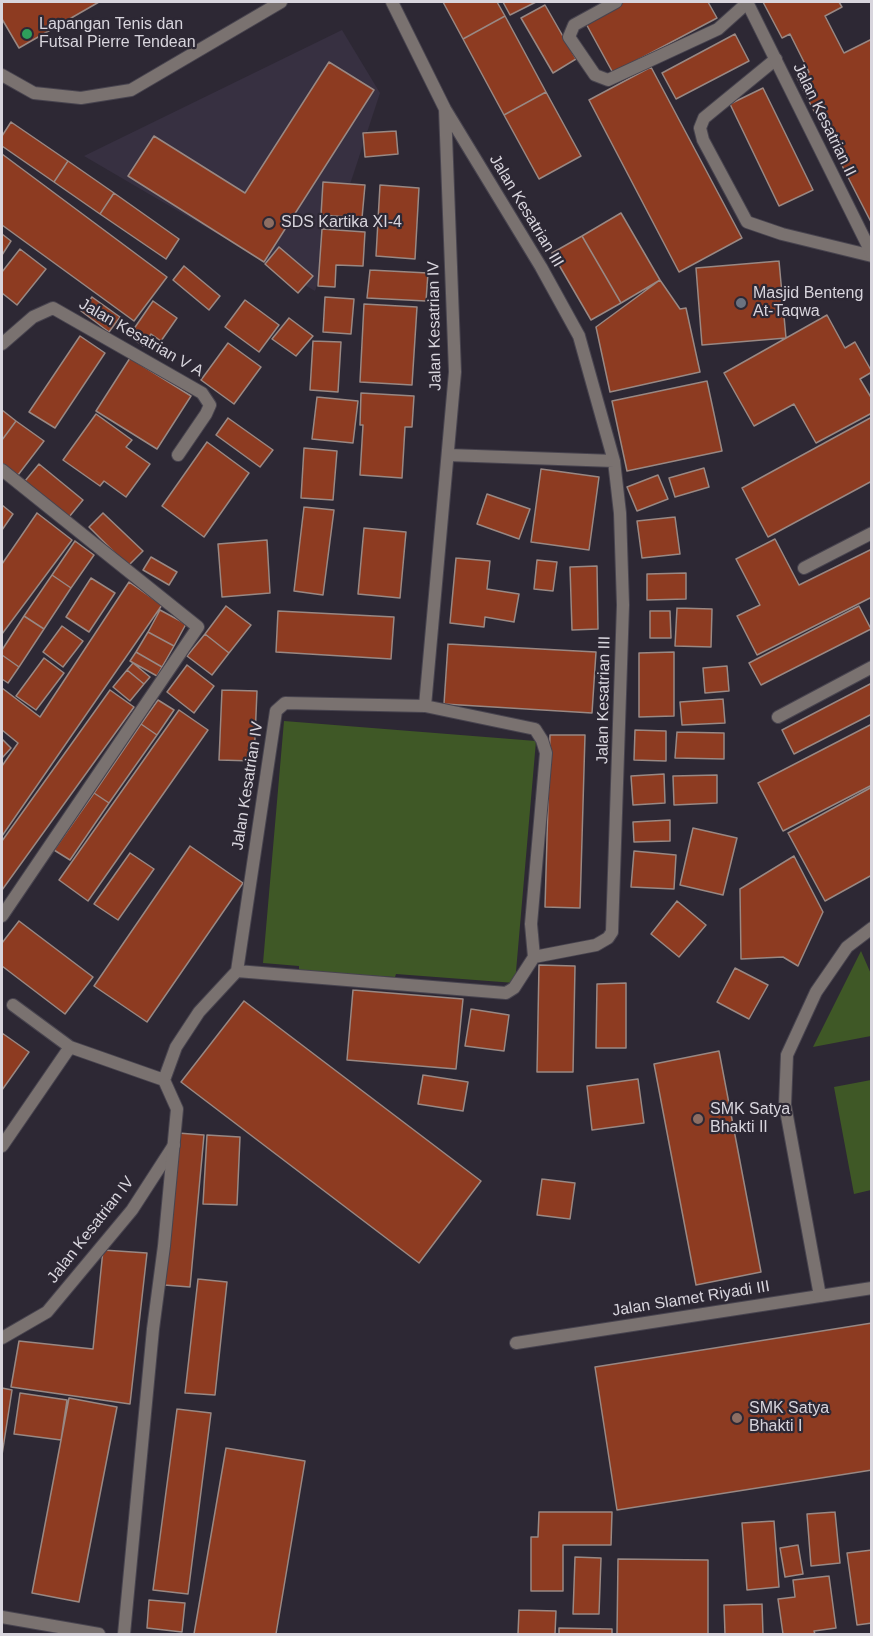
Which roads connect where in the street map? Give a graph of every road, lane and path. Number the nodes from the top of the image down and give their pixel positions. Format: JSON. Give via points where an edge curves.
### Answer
{"nodes":[{"id":1,"x":281,"y":2,"type":"edge"},
{"id":2,"x":393,"y":2,"type":"edge"},
{"id":3,"x":616,"y":2,"type":"edge"},
{"id":4,"x":747,"y":2,"type":"edge"},
{"id":5,"x":776,"y":60,"type":"junction"},
{"id":6,"x":2,"y":75,"type":"edge"},
{"id":7,"x":445,"y":109,"type":"junction"},
{"id":8,"x":872,"y":255,"type":"edge"},
{"id":9,"x":6,"y":332,"type":"edge"},
{"id":10,"x":2,"y":344,"type":"edge"},
{"id":11,"x":178,"y":455,"type":"dead end"},
{"id":12,"x":448,"y":455,"type":"junction"},
{"id":13,"x":614,"y":461,"type":"junction"},
{"id":14,"x":2,"y":470,"type":"edge"},
{"id":15,"x":872,"y":533,"type":"edge"},
{"id":16,"x":804,"y":568,"type":"dead end"},
{"id":17,"x":872,"y":667,"type":"edge"},
{"id":18,"x":425,"y":706,"type":"junction"},
{"id":19,"x":778,"y":717,"type":"dead end"},
{"id":20,"x":2,"y":916,"type":"edge"},
{"id":21,"x":872,"y":928,"type":"edge"},
{"id":22,"x":534,"y":957,"type":"junction"},
{"id":23,"x":237,"y":971,"type":"junction"},
{"id":24,"x":13,"y":1005,"type":"dead end"},
{"id":25,"x":70,"y":1047,"type":"junction"},
{"id":26,"x":164,"y":1080,"type":"junction"},
{"id":27,"x":175,"y":1144,"type":"junction"},
{"id":28,"x":2,"y":1146,"type":"edge"},
{"id":29,"x":872,"y":1288,"type":"edge"},
{"id":30,"x":820,"y":1296,"type":"junction"},
{"id":31,"x":2,"y":1338,"type":"edge"},
{"id":32,"x":516,"y":1343,"type":"dead end"},
{"id":33,"x":2,"y":1617,"type":"edge"},
{"id":34,"x":99,"y":1635,"type":"edge"},
{"id":35,"x":124,"y":1635,"type":"edge"}],
"edges":[{"from":1,"to":6,"type":"street","via":[[131,90],[81,98],[33,93]]},
{"from":2,"to":7,"type":"street","name":"Jalan Kesatrian III"},
{"from":3,"to":4,"type":"street","via":[[574,25],[569,37],[595,75],[608,80],[718,29]]},
{"from":4,"to":5,"type":"street","name":"Jalan Kesatrian II"},
{"from":5,"to":8,"type":"street","name":"Jalan Kesatrian II"},
{"from":5,"to":8,"type":"street","via":[[704,118],[700,128],[703,140],[747,222]]},
{"from":7,"to":12,"type":"street","name":"Jalan Kesatrian IV","via":[[455,372]]},
{"from":7,"to":13,"type":"street","name":"Jalan Kesatrian III","via":[[579,336]]},
{"from":9,"to":10,"type":"street"},
{"from":9,"to":11,"type":"street","name":"Jalan Kesatrian V A","via":[[53,308],[202,393],[210,405],[207,414]]},
{"from":12,"to":13,"type":"street"},
{"from":12,"to":18,"type":"street","name":"Jalan Kesatrian IV"},
{"from":13,"to":22,"type":"street","name":"Jalan Kesatrian III","via":[[623,605],[612,932],[596,945]]},
{"from":14,"to":20,"type":"street","via":[[198,627]]},
{"from":15,"to":16,"type":"street"},
{"from":17,"to":19,"type":"street"},
{"from":18,"to":22,"type":"street","via":[[535,729],[542,740],[546,753],[531,924]]},
{"from":18,"to":23,"type":"street","name":"Jalan Kesatrian IV","via":[[285,703],[276,711]]},
{"from":21,"to":30,"type":"street","via":[[847,947],[816,992],[787,1055],[785,1105]]},
{"from":22,"to":23,"type":"street","via":[[514,988],[500,994]]},
{"from":23,"to":26,"type":"street","via":[[199,1012],[176,1047]]},
{"from":24,"to":25,"type":"street"},
{"from":25,"to":26,"type":"street"},
{"from":25,"to":28,"type":"street"},
{"from":26,"to":27,"type":"street","via":[[177,1109]]},
{"from":27,"to":31,"type":"street","name":"Jalan Kesatrian IV","via":[[132,1209],[48,1312]]},
{"from":27,"to":35,"type":"street"},
{"from":29,"to":30,"type":"street","name":"Jalan Slamet Riyadi III"},
{"from":30,"to":32,"type":"street","name":"Jalan Slamet Riyadi III"},
{"from":33,"to":34,"type":"street"}]}
